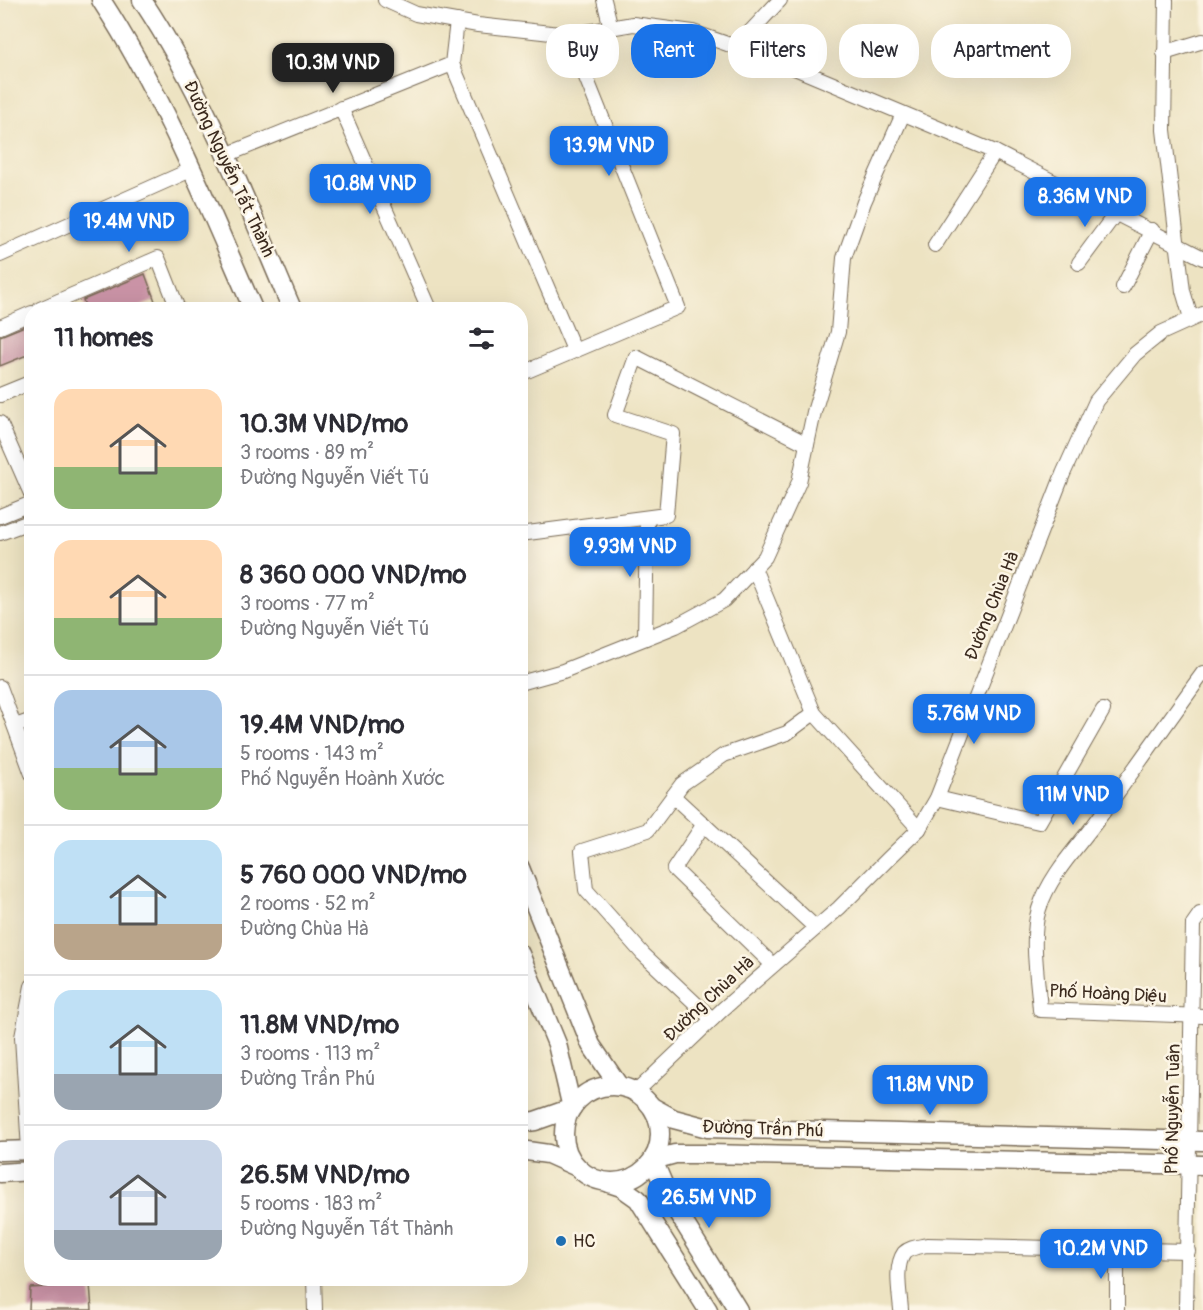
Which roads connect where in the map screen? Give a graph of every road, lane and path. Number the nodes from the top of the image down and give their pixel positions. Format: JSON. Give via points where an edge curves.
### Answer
{"nodes":[{"id":1,"x":101,"y":0,"type":"edge"},
{"id":2,"x":142,"y":0,"type":"edge"},
{"id":3,"x":384,"y":0,"type":"edge"},
{"id":4,"x":604,"y":0,"type":"edge"},
{"id":5,"x":1166,"y":0,"type":"edge"},
{"id":6,"x":777,"y":1,"type":"edge"},
{"id":7,"x":406,"y":4,"type":"edge"},
{"id":8,"x":457,"y":21,"type":"junction"},
{"id":9,"x":610,"y":24,"type":"edge"},
{"id":10,"x":756,"y":24,"type":"edge"},
{"id":11,"x":619,"y":27,"type":"edge"},
{"id":12,"x":546,"y":32,"type":"edge"},
{"id":13,"x":1203,"y":40,"type":"edge"},
{"id":14,"x":728,"y":44,"type":"edge"},
{"id":15,"x":1164,"y":53,"type":"junction"},
{"id":16,"x":452,"y":64,"type":"junction"},
{"id":17,"x":586,"y":78,"type":"edge"},
{"id":18,"x":818,"y":78,"type":"edge"},
{"id":19,"x":341,"y":108,"type":"junction"},
{"id":20,"x":903,"y":114,"type":"junction"},
{"id":21,"x":995,"y":152,"type":"junction"},
{"id":22,"x":226,"y":155,"type":"junction"},
{"id":23,"x":193,"y":169,"type":"junction"},
{"id":24,"x":1116,"y":213,"type":"junction"},
{"id":25,"x":1152,"y":230,"type":"junction"},
{"id":26,"x":1177,"y":243,"type":"junction"},
{"id":27,"x":935,"y":245,"type":"dead end"},
{"id":28,"x":0,"y":255,"type":"edge"},
{"id":29,"x":1203,"y":258,"type":"edge"},
{"id":30,"x":1079,"y":263,"type":"dead end"},
{"id":31,"x":1123,"y":287,"type":"dead end"},
{"id":32,"x":56,"y":302,"type":"edge"},
{"id":33,"x":175,"y":302,"type":"edge"},
{"id":34,"x":250,"y":302,"type":"edge"},
{"id":35,"x":289,"y":302,"type":"edge"},
{"id":36,"x":426,"y":302,"type":"edge"},
{"id":37,"x":24,"y":316,"type":"edge"},
{"id":38,"x":1197,"y":316,"type":"edge"},
{"id":39,"x":0,"y":327,"type":"edge"},
{"id":40,"x":574,"y":350,"type":"junction"},
{"id":41,"x":528,"y":370,"type":"edge"},
{"id":42,"x":24,"y":385,"type":"edge"},
{"id":43,"x":0,"y":394,"type":"edge"},
{"id":44,"x":0,"y":423,"type":"edge"},
{"id":45,"x":807,"y":444,"type":"junction"},
{"id":46,"x":24,"y":478,"type":"edge"},
{"id":47,"x":24,"y":506,"type":"edge"},
{"id":48,"x":0,"y":516,"type":"edge"},
{"id":49,"x":646,"y":518,"type":"junction"},
{"id":50,"x":24,"y":524,"type":"edge"},
{"id":51,"x":0,"y":533,"type":"edge"},
{"id":52,"x":528,"y":533,"type":"edge"},
{"id":53,"x":754,"y":568,"type":"junction"},
{"id":54,"x":645,"y":638,"type":"junction"},
{"id":55,"x":1203,"y":673,"type":"edge"},
{"id":56,"x":528,"y":681,"type":"edge"},
{"id":57,"x":0,"y":687,"type":"edge"},
{"id":58,"x":1102,"y":710,"type":"dead end"},
{"id":59,"x":814,"y":713,"type":"junction"},
{"id":60,"x":24,"y":723,"type":"edge"},
{"id":61,"x":15,"y":726,"type":"junction"},
{"id":62,"x":24,"y":751,"type":"edge"},
{"id":63,"x":673,"y":796,"type":"junction"},
{"id":64,"x":936,"y":798,"type":"junction"},
{"id":65,"x":704,"y":825,"type":"junction"},
{"id":66,"x":919,"y":829,"type":"junction"},
{"id":67,"x":528,"y":888,"type":"edge"},
{"id":68,"x":1203,"y":914,"type":"edge"},
{"id":69,"x":816,"y":928,"type":"junction"},
{"id":70,"x":773,"y":964,"type":"junction"},
{"id":71,"x":528,"y":973,"type":"edge"},
{"id":72,"x":1198,"y":1016,"type":"edge"},
{"id":73,"x":712,"y":1019,"type":"junction"},
{"id":74,"x":24,"y":1027,"type":"edge"},
{"id":75,"x":24,"y":1065,"type":"edge"},
{"id":76,"x":628,"y":1089,"type":"junction"},
{"id":77,"x":652,"y":1107,"type":"junction"},
{"id":78,"x":572,"y":1108,"type":"junction"},
{"id":79,"x":528,"y":1122,"type":"edge"},
{"id":80,"x":1197,"y":1141,"type":"edge"},
{"id":81,"x":24,"y":1150,"type":"edge"},
{"id":82,"x":0,"y":1151,"type":"edge"},
{"id":83,"x":528,"y":1151,"type":"edge"},
{"id":84,"x":653,"y":1160,"type":"junction"},
{"id":85,"x":1196,"y":1165,"type":"edge"},
{"id":86,"x":577,"y":1167,"type":"junction"},
{"id":87,"x":24,"y":1172,"type":"edge"},
{"id":88,"x":0,"y":1173,"type":"edge"},
{"id":89,"x":604,"y":1182,"type":"junction"},
{"id":90,"x":1117,"y":1249,"type":"junction"},
{"id":91,"x":1188,"y":1251,"type":"junction"},
{"id":92,"x":314,"y":1286,"type":"edge"},
{"id":93,"x":315,"y":1310,"type":"edge"},
{"id":94,"x":708,"y":1310,"type":"edge"},
{"id":95,"x":738,"y":1310,"type":"edge"},
{"id":96,"x":901,"y":1310,"type":"edge"},
{"id":97,"x":1117,"y":1310,"type":"edge"},
{"id":98,"x":1186,"y":1310,"type":"edge"}],
"edges":[{"from":1,"to":23,"type":"main road","name":"Đường Nguyễn Tất Thành","via":[[128,42]]},
{"from":2,"to":22,"type":"main road","name":"Đường Nguyễn Tất Thành","via":[[207,112]]},
{"from":3,"to":7,"type":"street"},
{"from":4,"to":9,"type":"street"},
{"from":5,"to":15,"type":"street"},
{"from":6,"to":10,"type":"street"},
{"from":7,"to":8,"type":"street","via":[[416,14]]},
{"from":8,"to":12,"type":"street"},
{"from":8,"to":16,"type":"street"},
{"from":11,"to":14,"type":"street","via":[[633,24],[693,32]]},
{"from":13,"to":15,"type":"street"},
{"from":15,"to":26,"type":"street","via":[[1164,130]]},
{"from":16,"to":19,"type":"street"},
{"from":16,"to":40,"type":"street"},
{"from":17,"to":40,"type":"street","via":[[678,307]]},
{"from":18,"to":20,"type":"street"},
{"from":19,"to":22,"type":"street"},
{"from":19,"to":36,"type":"street"},
{"from":20,"to":21,"type":"street"},
{"from":20,"to":45,"type":"street","via":[[844,258],[838,332]]},
{"from":21,"to":24,"type":"street"},
{"from":21,"to":27,"type":"street"},
{"from":22,"to":35,"type":"main road","name":"Đường Nguyễn Tất Thành"},
{"from":23,"to":28,"type":"street"},
{"from":23,"to":34,"type":"main road","name":"Đường Nguyễn Tất Thành"},
{"from":24,"to":25,"type":"street"},
{"from":24,"to":30,"type":"street"},
{"from":25,"to":26,"type":"street"},
{"from":25,"to":31,"type":"street"},
{"from":26,"to":29,"type":"street"},
{"from":26,"to":38,"type":"street","via":[[1182,291]]},
{"from":32,"to":33,"type":"street","via":[[158,258]]},
{"from":37,"to":39,"type":"street"},
{"from":38,"to":64,"type":"street","name":"Đường Chùa Hà","via":[[1161,333],[1135,354],[1096,401]]},
{"from":40,"to":41,"type":"street"},
{"from":42,"to":43,"type":"street"},
{"from":44,"to":46,"type":"street"},
{"from":45,"to":49,"type":"street","via":[[636,357],[615,415],[674,434],[666,515]]},
{"from":45,"to":53,"type":"street","via":[[799,482],[765,557]]},
{"from":47,"to":48,"type":"street"},
{"from":49,"to":52,"type":"street"},
{"from":49,"to":54,"type":"street"},
{"from":50,"to":51,"type":"street"},
{"from":53,"to":54,"type":"street","via":[[724,600]]},
{"from":53,"to":59,"type":"street"},
{"from":54,"to":56,"type":"street"},
{"from":55,"to":72,"type":"street","name":"Phố Hoàng Diệu","via":[[1046,891],[1038,911],[1035,939],[1040,1010]]},
{"from":57,"to":61,"type":"street"},
{"from":58,"to":64,"type":"street","via":[[1039,822]]},
{"from":59,"to":63,"type":"street","via":[[786,734],[724,755],[682,784]]},
{"from":59,"to":66,"type":"street"},
{"from":60,"to":61,"type":"street"},
{"from":61,"to":62,"type":"street"},
{"from":63,"to":65,"type":"street"},
{"from":63,"to":73,"type":"street","via":[[648,830],[582,851],[586,890],[643,954]]},
{"from":64,"to":66,"type":"street","name":"Đường Chùa Hà"},
{"from":65,"to":69,"type":"street"},
{"from":65,"to":70,"type":"street","via":[[674,869]]},
{"from":66,"to":69,"type":"street","name":"Đường Chùa Hà"},
{"from":67,"to":76,"type":"main road","via":[[591,1045],[604,1066]]},
{"from":68,"to":72,"type":"street","name":"Phố Nguyễn Tuân","via":[[1193,924]]},
{"from":69,"to":70,"type":"street","name":"Đường Chùa Hà"},
{"from":70,"to":73,"type":"street","name":"Đường Chùa Hà"},
{"from":71,"to":78,"type":"main road","via":[[557,1044]]},
{"from":72,"to":80,"type":"street","name":"Phố Nguyễn Tuân"},
{"from":73,"to":76,"type":"street","name":"Đường Chùa Hà"},
{"from":74,"to":75,"type":"street"},
{"from":76,"to":77,"type":"main road"},
{"from":76,"to":78,"type":"main road","via":[[606,1086],[592,1090]]},
{"from":77,"to":80,"type":"main road","name":"Đường Trần Phú","via":[[674,1119],[708,1128]]},
{"from":77,"to":84,"type":"main road","via":[[660,1133]]},
{"from":78,"to":79,"type":"main road"},
{"from":78,"to":86,"type":"main road","via":[[565,1122],[564,1138]]},
{"from":80,"to":85,"type":"street","name":"Phố Nguyễn Tuân"},
{"from":81,"to":82,"type":"main road"},
{"from":83,"to":86,"type":"main road","via":[[548,1154]]},
{"from":84,"to":85,"type":"main road","name":"Đường Trần Phú","via":[[693,1154]]},
{"from":84,"to":89,"type":"main road","via":[[632,1178]]},
{"from":84,"to":95,"type":"main road","via":[[670,1200]]},
{"from":85,"to":91,"type":"street","name":"Phố Nguyễn Tuân"},
{"from":86,"to":89,"type":"main road"},
{"from":87,"to":88,"type":"main road"},
{"from":89,"to":94,"type":"main road","via":[[638,1199]]},
{"from":90,"to":91,"type":"street"},
{"from":90,"to":96,"type":"street","via":[[927,1245],[912,1248],[904,1254],[899,1269]]},
{"from":90,"to":97,"type":"street"},
{"from":91,"to":98,"type":"street","name":"Phố Nguyễn Tuân"},
{"from":92,"to":93,"type":"street"}]}
